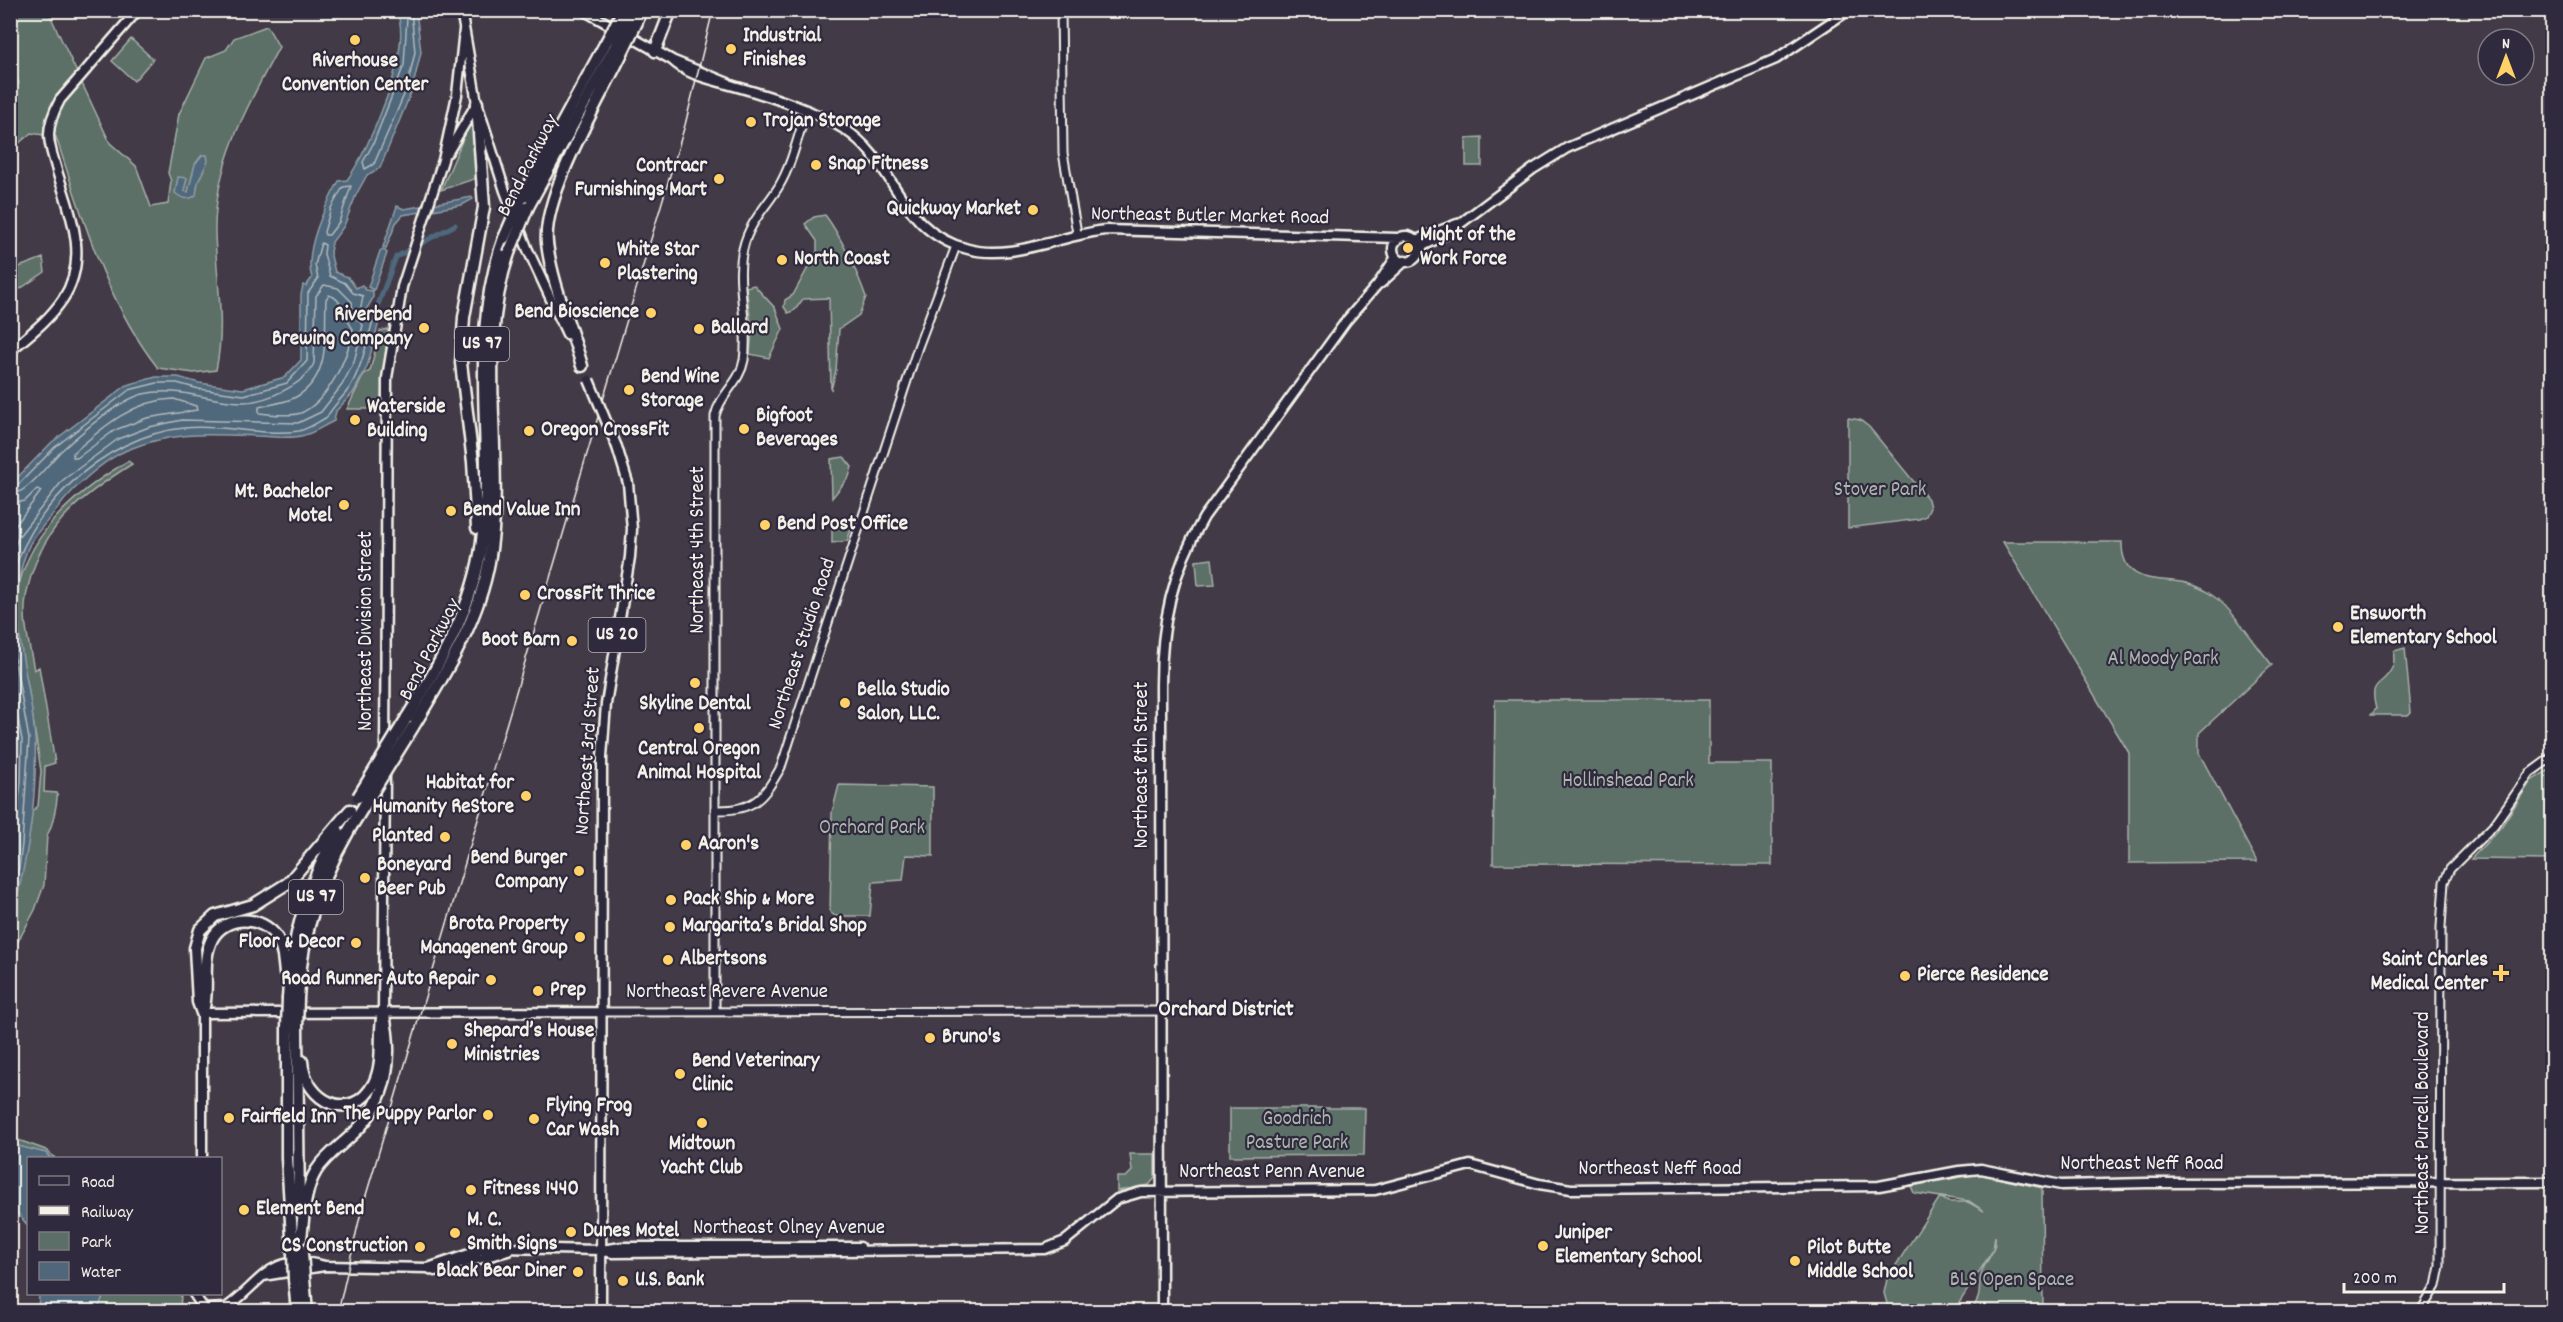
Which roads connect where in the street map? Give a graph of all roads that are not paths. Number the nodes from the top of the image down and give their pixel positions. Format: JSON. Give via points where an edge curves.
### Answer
{"nodes":[{"id":1,"x":138,"y":10,"type":"edge"},
{"id":2,"x":461,"y":10,"type":"edge"},
{"id":3,"x":583,"y":10,"type":"edge"},
{"id":4,"x":641,"y":10,"type":"edge"},
{"id":5,"x":671,"y":10,"type":"edge"},
{"id":6,"x":1061,"y":10,"type":"edge"},
{"id":7,"x":1844,"y":12,"type":"edge"},
{"id":8,"x":628,"y":15,"type":"edge"},
{"id":9,"x":464,"y":30,"type":"junction"},
{"id":10,"x":614,"y":48,"type":"junction"},
{"id":11,"x":655,"y":51,"type":"junction"},
{"id":12,"x":477,"y":103,"type":"junction"},
{"id":13,"x":806,"y":112,"type":"junction"},
{"id":14,"x":443,"y":160,"type":"junction"},
{"id":15,"x":524,"y":203,"type":"junction"},
{"id":16,"x":1077,"y":233,"type":"junction"},
{"id":17,"x":1396,"y":242,"type":"junction"},
{"id":18,"x":1417,"y":244,"type":"junction"},
{"id":19,"x":956,"y":246,"type":"junction"},
{"id":20,"x":1396,"y":257,"type":"junction"},
{"id":21,"x":1405,"y":261,"type":"junction"},
{"id":22,"x":1378,"y":284,"type":"junction"},
{"id":23,"x":10,"y":351,"type":"edge"},
{"id":24,"x":582,"y":366,"type":"junction"},
{"id":25,"x":473,"y":582,"type":"junction"},
{"id":26,"x":409,"y":723,"type":"junction"},
{"id":27,"x":2553,"y":757,"type":"edge"},
{"id":28,"x":361,"y":802,"type":"junction"},
{"id":29,"x":350,"y":810,"type":"junction"},
{"id":30,"x":716,"y":810,"type":"junction"},
{"id":31,"x":291,"y":997,"type":"junction"},
{"id":32,"x":1161,"y":1011,"type":"junction"},
{"id":33,"x":383,"y":1012,"type":"junction"},
{"id":34,"x":601,"y":1012,"type":"junction"},
{"id":35,"x":715,"y":1012,"type":"junction"},
{"id":36,"x":202,"y":1013,"type":"junction"},
{"id":37,"x":294,"y":1029,"type":"junction"},
{"id":38,"x":202,"y":1157,"type":"edge"},
{"id":39,"x":2440,"y":1182,"type":"junction"},
{"id":40,"x":2553,"y":1182,"type":"edge"},
{"id":41,"x":1556,"y":1187,"type":"joint"},
{"id":42,"x":1162,"y":1192,"type":"junction"},
{"id":43,"x":301,"y":1238,"type":"junction"},
{"id":44,"x":601,"y":1250,"type":"junction"},
{"id":45,"x":298,"y":1266,"type":"junction"},
{"id":46,"x":194,"y":1295,"type":"edge"},
{"id":47,"x":195,"y":1295,"type":"edge"},
{"id":48,"x":224,"y":1309,"type":"edge"},
{"id":49,"x":192,"y":1311,"type":"edge"},
{"id":50,"x":297,"y":1311,"type":"edge"},
{"id":51,"x":307,"y":1311,"type":"edge"},
{"id":52,"x":601,"y":1311,"type":"edge"},
{"id":53,"x":1162,"y":1311,"type":"edge"},
{"id":54,"x":2420,"y":1311,"type":"edge"}],
"edges":[{"from":1,"to":23,"type":"main road","via":[[60,100],[53,115],[51,152],[73,221],[77,256],[69,287],[56,309]]},
{"from":2,"to":9,"type":"main road","name":"Northeast 3rd Street","number":"US 20"},
{"from":3,"to":11,"type":"main road","name":"Northeast Butler Market Road"},
{"from":4,"to":8,"type":"highway"},
{"from":5,"to":11,"type":"highway"},
{"from":6,"to":16,"type":"street","via":[[1063,153]]},
{"from":7,"to":18,"type":"main road","via":[[1776,59],[1566,148],[1445,235]]},
{"from":8,"to":10,"type":"highway","name":"Bend Parkway","number":"US 97","bridge":true},
{"from":8,"to":10,"type":"highway","bridge":true},
{"from":9,"to":12,"type":"main road","name":"Northeast 3rd Street","number":"US 20"},
{"from":9,"to":14,"type":"main road"},
{"from":10,"to":15,"type":"highway","name":"Bend Parkway","number":"US 97"},
{"from":10,"to":24,"type":"highway","via":[[548,215],[550,264]]},
{"from":11,"to":13,"type":"main road","name":"Northeast Butler Market Road","via":[[731,85]]},
{"from":12,"to":14,"type":"main road"},
{"from":12,"to":24,"type":"main road","name":"Northeast 3rd Street","number":"US 20","via":[[528,250]]},
{"from":12,"to":25,"type":"highway","via":[[484,207],[464,317],[461,363],[476,495]]},
{"from":13,"to":19,"type":"main road","name":"Northeast Butler Market Road","via":[[857,138],[880,164],[915,218]]},
{"from":13,"to":30,"type":"street","name":"Northeast 4th Street","via":[[779,186],[746,237],[741,283],[746,330],[742,368],[721,399],[715,416]]},
{"from":14,"to":33,"type":"main road","name":"Northeast Division Street","via":[[396,314],[385,400]]},
{"from":15,"to":25,"type":"highway","name":"Bend Parkway","number":"US 97","bridge":true,"via":[[504,238],[489,287],[483,334],[484,520]]},
{"from":15,"to":26,"type":"highway","name":"Bend Parkway","number":"US 97","bridge":true,"via":[[498,293],[492,340],[495,493],[489,563],[466,635]]},
{"from":16,"to":17,"type":"main road","name":"Northeast Butler Market Road","via":[[1120,229],[1358,237]]},
{"from":16,"to":19,"type":"main road","name":"Northeast Butler Market Road","via":[[1001,253]]},
{"from":17,"to":18,"type":"main road","via":[[1409,236]]},
{"from":17,"to":20,"type":"main road"},
{"from":18,"to":21,"type":"main road","via":[[1416,257]]},
{"from":19,"to":30,"type":"street","name":"Northeast Studio Road","via":[[915,357],[781,767],[754,804],[744,809]]},
{"from":20,"to":21,"type":"main road"},
{"from":20,"to":22,"type":"main road","name":"Northeast 8th Street"},
{"from":21,"to":22,"type":"main road","name":"Northeast 8th Street"},
{"from":22,"to":32,"type":"main road","name":"Northeast 8th Street","via":[[1346,321],[1204,518],[1184,552],[1172,587],[1161,663]]},
{"from":24,"to":34,"type":"main road","name":"Northeast 3rd Street","number":"US 20","bridge":true,"via":[[617,447],[628,483],[632,529],[602,750]]},
{"from":25,"to":26,"type":"highway","name":"Bend Parkway","number":"US 97","via":[[457,629]]},
{"from":26,"to":28,"type":"highway","name":"Bend Parkway","number":"US 97","bridge":true},
{"from":27,"to":39,"type":"street","name":"Northeast Purcell Boulevard","via":[[2530,773],[2494,825],[2457,861],[2444,882]]},
{"from":28,"to":29,"type":"highway","name":"Bend Parkway","number":"US 97"},
{"from":28,"to":31,"type":"highway","name":"Bend Parkway","number":"US 97","via":[[314,904]]},
{"from":29,"to":31,"type":"highway","name":"Bend Parkway","number":"US 97","via":[[306,898],[294,944]]},
{"from":29,"to":36,"type":"highway","via":[[288,883],[254,905],[215,916],[200,930],[195,948]]},
{"from":30,"to":35,"type":"street","name":"Northeast 4th Street"},
{"from":31,"to":36,"type":"highway","via":[[277,938],[264,925],[238,920],[221,928],[208,946]]},
{"from":31,"to":37,"type":"highway","name":"Bend Parkway","number":"US 97","bridge":true},
{"from":32,"to":35,"type":"street","name":"Northeast Revere Avenue"},
{"from":32,"to":42,"type":"main road","name":"Northeast 8th Street"},
{"from":33,"to":34,"type":"main road","name":"Northeast Revere Avenue"},
{"from":33,"to":36,"type":"main road","name":"Northeast Revere Avenue"},
{"from":33,"to":37,"type":"highway","via":[[375,1081],[362,1098],[352,1103],[330,1103],[313,1092],[303,1073]]},
{"from":33,"to":43,"type":"highway","via":[[388,1030],[388,1064],[382,1092],[368,1118],[317,1170],[307,1192]]},
{"from":34,"to":35,"type":"street","name":"Northeast Revere Avenue"},
{"from":34,"to":44,"type":"main road","name":"Northeast 3rd Street","number":"US 20"},
{"from":36,"to":38,"type":"main road"},
{"from":37,"to":43,"type":"highway","name":"Bend Parkway","number":"US 97"},
{"from":37,"to":45,"type":"highway","name":"Bend Parkway","number":"US 97","via":[[287,1158]]},
{"from":39,"to":40,"type":"main road","name":"Northeast Neff Road"},
{"from":39,"to":41,"type":"main road","name":"Northeast Neff Road","via":[[2081,1186],[2043,1183],[1981,1169],[1879,1186]]},
{"from":39,"to":54,"type":"street","name":"Northeast Purcell Boulevard","via":[[2440,1266],[2436,1286]]},
{"from":41,"to":42,"type":"main road","name":"Northeast Penn Avenue","via":[[1470,1165],[1375,1190]]},
{"from":42,"to":44,"type":"main road","name":"Northeast Olney Avenue","via":[[1141,1192],[1117,1200],[1065,1241],[1046,1249],[781,1246]]},
{"from":42,"to":53,"type":"main road","name":"Northeast 8th Street"},
{"from":43,"to":45,"type":"highway","name":"Bend Parkway","number":"US 97"},
{"from":44,"to":45,"type":"main road","name":"Northeast Olney Avenue","via":[[511,1250],[435,1271]]},
{"from":44,"to":52,"type":"main road","name":"Northeast 3rd Street","number":"US 20"},
{"from":45,"to":48,"type":"main road","name":"Northeast Olney Avenue","via":[[263,1276]]},
{"from":45,"to":50,"type":"highway","name":"Bend Parkway","number":"US 97"},
{"from":45,"to":51,"type":"highway","name":"Bend Parkway","number":"US 97"},
{"from":46,"to":49,"type":"main road"},
{"from":47,"to":48,"type":"main road","via":[[204,1309]]}]}
